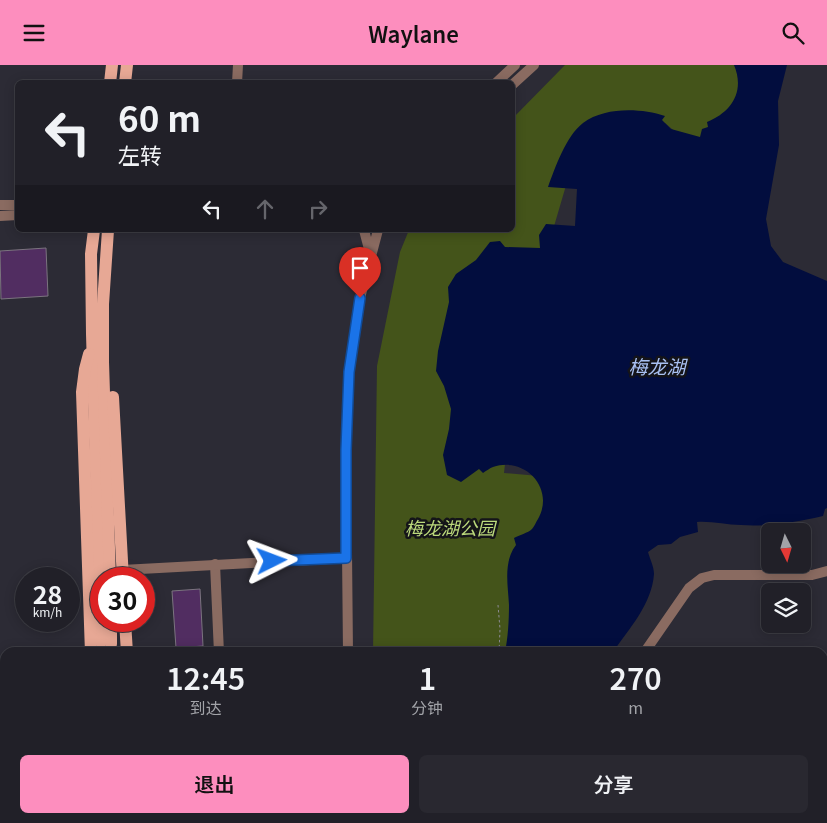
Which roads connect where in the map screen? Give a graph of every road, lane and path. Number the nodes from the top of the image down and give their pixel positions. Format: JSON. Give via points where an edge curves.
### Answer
{"nodes":[{"id":1,"x":112,"y":65,"type":"edge"},
{"id":2,"x":127,"y":65,"type":"edge"},
{"id":3,"x":238,"y":65,"type":"edge"},
{"id":4,"x":515,"y":65,"type":"edge"},
{"id":5,"x":534,"y":65,"type":"edge"},
{"id":6,"x":110,"y":80,"type":"edge"},
{"id":7,"x":125,"y":80,"type":"edge"},
{"id":8,"x":237,"y":80,"type":"edge"},
{"id":9,"x":499,"y":80,"type":"edge"},
{"id":10,"x":515,"y":82,"type":"edge"},
{"id":11,"x":0,"y":205,"type":"edge"},
{"id":12,"x":15,"y":205,"type":"edge"},
{"id":13,"x":15,"y":215,"type":"edge"},
{"id":14,"x":0,"y":216,"type":"edge"},
{"id":15,"x":94,"y":232,"type":"edge"},
{"id":16,"x":108,"y":232,"type":"edge"},
{"id":17,"x":365,"y":232,"type":"edge"},
{"id":18,"x":377,"y":232,"type":"edge"},
{"id":19,"x":370,"y":255,"type":"junction"},
{"id":20,"x":103,"y":328,"type":"junction"},
{"id":21,"x":93,"y":345,"type":"junction"},
{"id":22,"x":346,"y":558,"type":"junction"},
{"id":23,"x":215,"y":564,"type":"junction"},
{"id":24,"x":103,"y":567,"type":"edge"},
{"id":25,"x":110,"y":567,"type":"edge"},
{"id":26,"x":123,"y":567,"type":"edge"},
{"id":27,"x":155,"y":571,"type":"edge"},
{"id":28,"x":827,"y":571,"type":"edge"},
{"id":29,"x":498,"y":605,"type":"dead end"},
{"id":30,"x":106,"y":632,"type":"edge"},
{"id":31,"x":108,"y":632,"type":"edge"},
{"id":32,"x":126,"y":632,"type":"edge"},
{"id":33,"x":91,"y":647,"type":"tunnel mouth"},
{"id":34,"x":127,"y":647,"type":"edge"},
{"id":35,"x":219,"y":647,"type":"edge"},
{"id":36,"x":348,"y":647,"type":"edge"},
{"id":37,"x":499,"y":647,"type":"edge"},
{"id":38,"x":648,"y":647,"type":"edge"}],
"edges":[{"from":1,"to":6,"type":"main road"},
{"from":2,"to":7,"type":"main road"},
{"from":3,"to":8,"type":"street"},
{"from":4,"to":9,"type":"street"},
{"from":5,"to":10,"type":"street"},
{"from":11,"to":12,"type":"street"},
{"from":13,"to":14,"type":"street"},
{"from":15,"to":21,"type":"main road","via":[[91,254]]},
{"from":16,"to":20,"type":"main road"},
{"from":17,"to":19,"type":"street"},
{"from":18,"to":19,"type":"street"},
{"from":19,"to":22,"type":"street","via":[[349,372]]},
{"from":20,"to":25,"type":"main road"},
{"from":20,"to":26,"type":"main road","via":[[111,363]]},
{"from":21,"to":24,"type":"main road"},
{"from":21,"to":33,"type":"main road","via":[[84,369],[82,392]]},
{"from":22,"to":23,"type":"street"},
{"from":22,"to":36,"type":"street"},
{"from":23,"to":27,"type":"street"},
{"from":23,"to":35,"type":"street"},
{"from":28,"to":38,"type":"street","via":[[812,575],[714,575],[702,578],[689,588]]},
{"from":29,"to":37,"type":"path"},
{"from":30,"to":31,"type":"main road","via":[[106,643]]},
{"from":32,"to":34,"type":"main road"}]}
